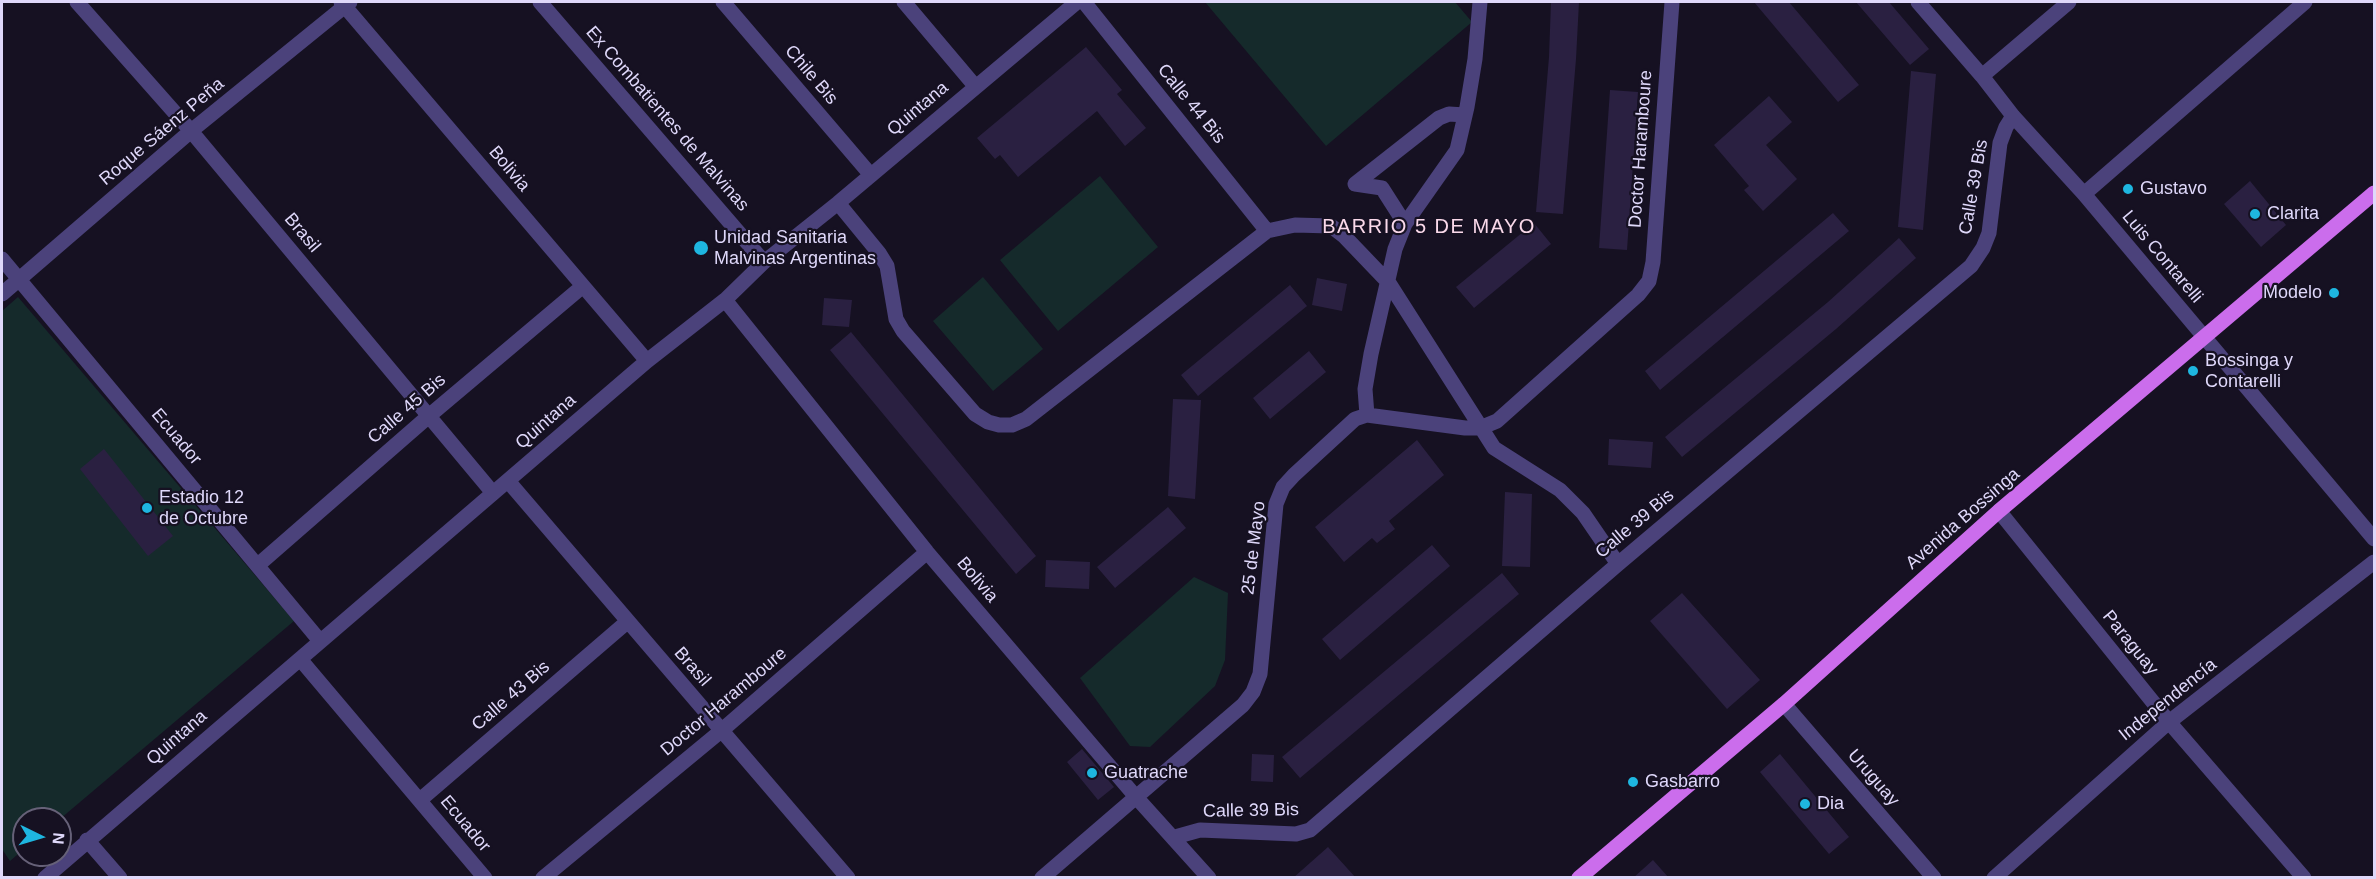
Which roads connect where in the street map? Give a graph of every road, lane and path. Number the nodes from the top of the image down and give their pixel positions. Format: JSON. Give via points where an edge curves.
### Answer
{"nodes":[{"id":1,"x":77,"y":2,"type":"edge"},
{"id":2,"x":540,"y":2,"type":"edge"},
{"id":3,"x":723,"y":2,"type":"edge"},
{"id":4,"x":904,"y":2,"type":"edge"},
{"id":5,"x":1077,"y":2,"type":"edge"},
{"id":6,"x":1084,"y":2,"type":"edge"},
{"id":7,"x":1480,"y":2,"type":"edge"},
{"id":8,"x":1672,"y":2,"type":"edge"},
{"id":9,"x":1918,"y":2,"type":"edge"},
{"id":10,"x":2069,"y":2,"type":"edge"},
{"id":11,"x":2305,"y":2,"type":"edge"},
{"id":12,"x":345,"y":3,"type":"edge"},
{"id":13,"x":1982,"y":76,"type":"junction"},
{"id":14,"x":975,"y":86,"type":"junction"},
{"id":15,"x":1466,"y":115,"type":"junction"},
{"id":16,"x":2013,"y":116,"type":"junction"},
{"id":17,"x":191,"y":131,"type":"junction"},
{"id":18,"x":870,"y":174,"type":"junction"},
{"id":19,"x":2374,"y":193,"type":"edge"},
{"id":20,"x":2084,"y":194,"type":"junction"},
{"id":21,"x":838,"y":203,"type":"junction"},
{"id":22,"x":1406,"y":224,"type":"junction"},
{"id":23,"x":1267,"y":231,"type":"junction"},
{"id":24,"x":2,"y":259,"type":"edge"},
{"id":25,"x":764,"y":262,"type":"junction"},
{"id":26,"x":19,"y":280,"type":"junction"},
{"id":27,"x":1389,"y":283,"type":"junction"},
{"id":28,"x":583,"y":286,"type":"junction"},
{"id":29,"x":2,"y":294,"type":"edge"},
{"id":30,"x":725,"y":300,"type":"junction"},
{"id":31,"x":2205,"y":339,"type":"junction"},
{"id":32,"x":647,"y":361,"type":"junction"},
{"id":33,"x":430,"y":415,"type":"junction"},
{"id":34,"x":1367,"y":415,"type":"junction"},
{"id":35,"x":1480,"y":428,"type":"junction"},
{"id":36,"x":508,"y":481,"type":"junction"},
{"id":37,"x":493,"y":493,"type":"junction"},
{"id":38,"x":1999,"y":512,"type":"junction"},
{"id":39,"x":2374,"y":539,"type":"edge"},
{"id":40,"x":927,"y":552,"type":"junction"},
{"id":41,"x":2374,"y":562,"type":"edge"},
{"id":42,"x":1618,"y":564,"type":"junction"},
{"id":43,"x":258,"y":565,"type":"junction"},
{"id":44,"x":627,"y":622,"type":"junction"},
{"id":45,"x":320,"y":641,"type":"junction"},
{"id":46,"x":300,"y":659,"type":"junction"},
{"id":47,"x":1784,"y":704,"type":"junction"},
{"id":48,"x":2169,"y":722,"type":"junction"},
{"id":49,"x":721,"y":731,"type":"junction"},
{"id":50,"x":1136,"y":797,"type":"junction"},
{"id":51,"x":420,"y":800,"type":"junction"},
{"id":52,"x":1175,"y":837,"type":"junction"},
{"id":53,"x":87,"y":840,"type":"junction"},
{"id":54,"x":1580,"y":877,"type":"edge"},
{"id":55,"x":45,"y":878,"type":"edge"},
{"id":56,"x":120,"y":878,"type":"edge"},
{"id":57,"x":485,"y":878,"type":"edge"},
{"id":58,"x":543,"y":878,"type":"edge"},
{"id":59,"x":848,"y":878,"type":"edge"},
{"id":60,"x":1042,"y":878,"type":"edge"},
{"id":61,"x":1209,"y":878,"type":"edge"},
{"id":62,"x":1934,"y":878,"type":"edge"},
{"id":63,"x":1994,"y":878,"type":"edge"},
{"id":64,"x":2304,"y":878,"type":"edge"}],
"edges":[{"from":1,"to":17,"type":"street","name":"Brasil"},
{"from":2,"to":25,"type":"street","name":"Ex Combatientes de Malvinas"},
{"from":3,"to":18,"type":"street","name":"Chile Bis"},
{"from":4,"to":14,"type":"street"},
{"from":5,"to":14,"type":"street","name":"Quintana"},
{"from":6,"to":23,"type":"street","name":"Calle 44 Bis"},
{"from":7,"to":15,"type":"street"},
{"from":8,"to":35,"type":"street","name":"Doctor Haramboure","via":[[1649,281],[1497,421]]},
{"from":9,"to":13,"type":"street","name":"Luis Contarelli"},
{"from":10,"to":13,"type":"street"},
{"from":11,"to":20,"type":"street"},
{"from":12,"to":17,"type":"street","name":"Roque Sáenz Peña"},
{"from":12,"to":28,"type":"street","name":"Bolivia"},
{"from":13,"to":16,"type":"street","name":"Luis Contarelli"},
{"from":14,"to":18,"type":"street","name":"Quintana"},
{"from":15,"to":22,"type":"street","via":[[1457,150]]},
{"from":15,"to":22,"type":"street","via":[[1439,118],[1355,184],[1382,188]]},
{"from":16,"to":20,"type":"street","name":"Luis Contarelli"},
{"from":16,"to":42,"type":"street","name":"Calle 39 Bis","via":[[2000,143],[1989,233],[1971,266]]},
{"from":17,"to":26,"type":"street","name":"Roque Sáenz Peña"},
{"from":17,"to":33,"type":"street","name":"Brasil"},
{"from":18,"to":21,"type":"street","name":"Quintana"},
{"from":19,"to":31,"type":"main road","name":"Avenida Bossinga"},
{"from":20,"to":31,"type":"street","name":"Luis Contarelli"},
{"from":21,"to":23,"type":"street","via":[[886,266],[896,319],[903,331],[975,414],[999,425],[1026,419]]},
{"from":21,"to":25,"type":"street","name":"Quintana"},
{"from":22,"to":27,"type":"street","via":[[1395,249]]},
{"from":23,"to":27,"type":"street","via":[[1295,225],[1331,226]]},
{"from":24,"to":26,"type":"street","name":"Ecuador"},
{"from":25,"to":30,"type":"street","name":"Quintana"},
{"from":26,"to":29,"type":"street","name":"Roque Sáenz Peña"},
{"from":26,"to":43,"type":"street","name":"Ecuador"},
{"from":27,"to":34,"type":"street","via":[[1365,389]]},
{"from":27,"to":35,"type":"street"},
{"from":28,"to":32,"type":"street","name":"Bolivia"},
{"from":28,"to":33,"type":"street","name":"Calle 45 Bis"},
{"from":30,"to":32,"type":"street","name":"Quintana"},
{"from":30,"to":40,"type":"street","name":"Bolivia"},
{"from":31,"to":38,"type":"main road","name":"Avenida Bossinga"},
{"from":31,"to":39,"type":"street","name":"Luis Contarelli"},
{"from":32,"to":36,"type":"street","name":"Quintana"},
{"from":33,"to":37,"type":"street","name":"Brasil"},
{"from":33,"to":43,"type":"street","name":"Calle 45 Bis"},
{"from":34,"to":35,"type":"street"},
{"from":34,"to":50,"type":"street","name":"25 de Mayo","via":[[1355,419],[1283,487],[1276,504],[1260,674],[1253,692]]},
{"from":35,"to":42,"type":"street","via":[[1494,448],[1560,490],[1583,513]]},
{"from":36,"to":37,"type":"street","name":"Quintana"},
{"from":36,"to":44,"type":"street","name":"Brasil"},
{"from":37,"to":45,"type":"street","name":"Quintana"},
{"from":38,"to":47,"type":"main road","name":"Avenida Bossinga"},
{"from":38,"to":48,"type":"street","name":"Paraguay"},
{"from":40,"to":49,"type":"street","name":"Doctor Haramboure"},
{"from":40,"to":50,"type":"street","name":"Bolivia"},
{"from":41,"to":48,"type":"street","name":"Independencía"},
{"from":42,"to":52,"type":"street","name":"Calle 39 Bis","via":[[1310,830],[1296,834],[1200,830]]},
{"from":43,"to":45,"type":"street","name":"Ecuador"},
{"from":44,"to":49,"type":"street","name":"Brasil"},
{"from":44,"to":51,"type":"street","name":"Calle 43 Bis"},
{"from":45,"to":46,"type":"street","name":"Quintana"},
{"from":46,"to":51,"type":"street","name":"Ecuador"},
{"from":46,"to":53,"type":"street","name":"Quintana"},
{"from":47,"to":54,"type":"main road","name":"Avenida Bossinga"},
{"from":47,"to":62,"type":"street","name":"Uruguay"},
{"from":48,"to":63,"type":"street","name":"Independencía"},
{"from":48,"to":64,"type":"street","name":"Paraguay"},
{"from":49,"to":58,"type":"street","name":"Doctor Haramboure"},
{"from":49,"to":59,"type":"street","name":"Brasil"},
{"from":50,"to":52,"type":"street","name":"Bolivia"},
{"from":50,"to":60,"type":"street","name":"25 de Mayo"},
{"from":51,"to":57,"type":"street","name":"Ecuador"},
{"from":52,"to":61,"type":"street","name":"Bolivia"},
{"from":53,"to":55,"type":"street","name":"Quintana"},
{"from":53,"to":56,"type":"street"}]}
